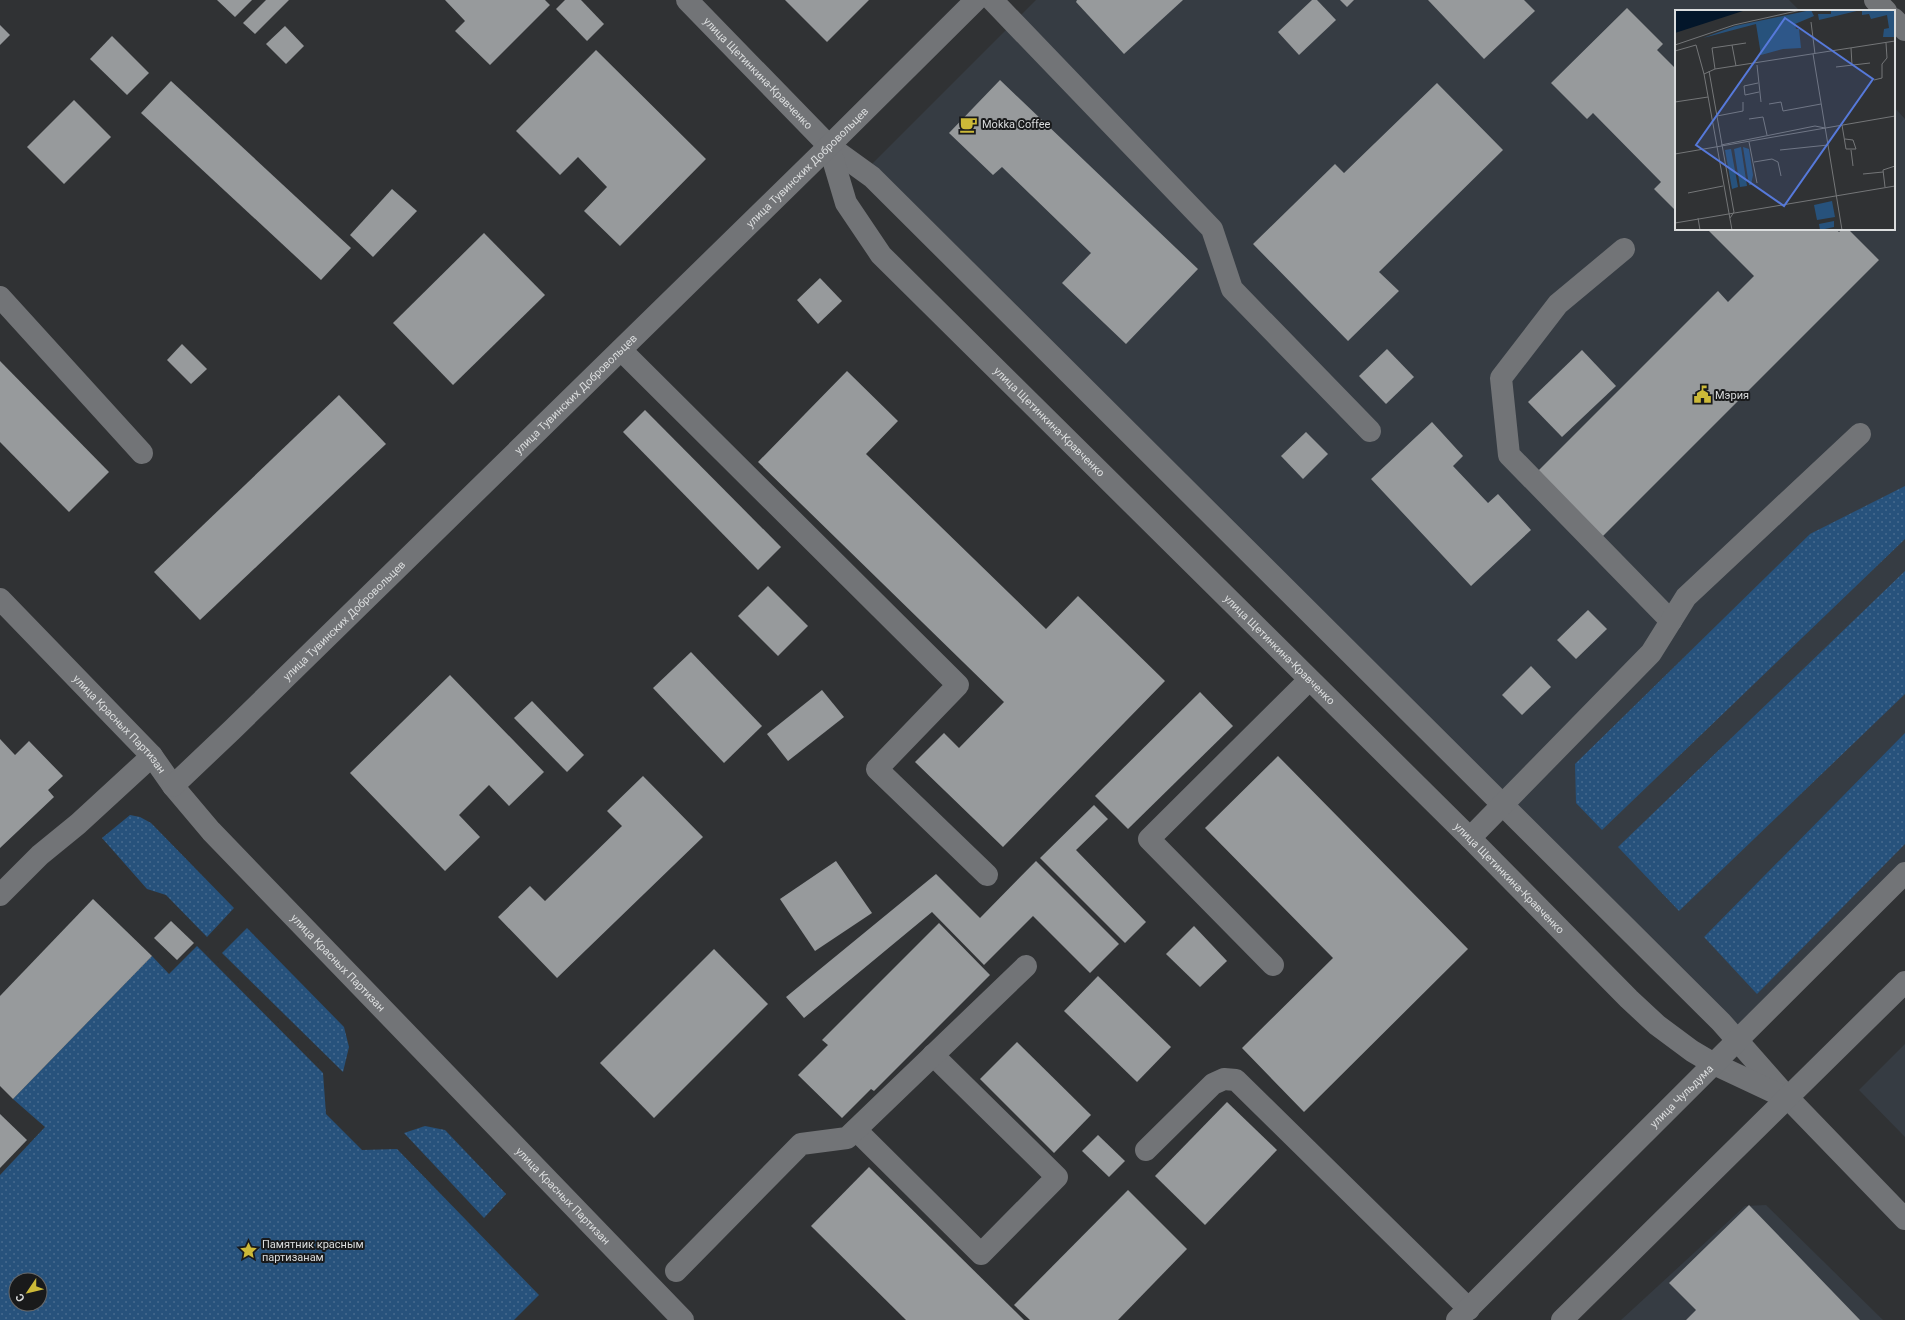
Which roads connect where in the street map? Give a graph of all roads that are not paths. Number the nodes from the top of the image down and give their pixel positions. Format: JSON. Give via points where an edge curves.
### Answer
{"nodes":[{"id":1,"x":687,"y":0,"type":"edge"},
{"id":2,"x":976,"y":0,"type":"edge"},
{"id":3,"x":992,"y":0,"type":"edge"},
{"id":4,"x":1875,"y":0,"type":"edge"},
{"id":5,"x":1885,"y":10,"type":"edge"},
{"id":6,"x":1895,"y":20,"type":"edge"},
{"id":7,"x":1905,"y":30,"type":"edge"},
{"id":8,"x":829,"y":146,"type":"junction"},
{"id":9,"x":1624,"y":249,"type":"dead end"},
{"id":10,"x":4,"y":310,"type":"edge"},
{"id":11,"x":621,"y":350,"type":"junction"},
{"id":12,"x":1370,"y":431,"type":"dead end"},
{"id":13,"x":1860,"y":434,"type":"dead end"},
{"id":14,"x":142,"y":453,"type":"dead end"},
{"id":15,"x":0,"y":599,"type":"edge"},
{"id":16,"x":1671,"y":621,"type":"junction"},
{"id":17,"x":1310,"y":680,"type":"junction"},
{"id":18,"x":152,"y":756,"type":"junction"},
{"id":19,"x":173,"y":786,"type":"junction"},
{"id":20,"x":1503,"y":805,"type":"junction"},
{"id":21,"x":1470,"y":838,"type":"junction"},
{"id":22,"x":1905,"y":873,"type":"edge"},
{"id":23,"x":987,"y":875,"type":"dead end"},
{"id":24,"x":0,"y":895,"type":"edge"},
{"id":25,"x":1273,"y":965,"type":"dead end"},
{"id":26,"x":1026,"y":966,"type":"dead end"},
{"id":27,"x":1905,"y":982,"type":"edge"},
{"id":28,"x":1737,"y":1041,"type":"junction"},
{"id":29,"x":933,"y":1055,"type":"junction"},
{"id":30,"x":1714,"y":1064,"type":"junction"},
{"id":31,"x":1788,"y":1098,"type":"junction"},
{"id":32,"x":856,"y":1130,"type":"junction"},
{"id":33,"x":1146,"y":1150,"type":"dead end"},
{"id":34,"x":1905,"y":1219,"type":"edge"},
{"id":35,"x":676,"y":1271,"type":"dead end"},
{"id":36,"x":1463,"y":1314,"type":"edge"},
{"id":37,"x":683,"y":1320,"type":"edge"},
{"id":38,"x":1562,"y":1320,"type":"edge"}],
"edges":[{"from":1,"to":8,"type":"street","name":"улица Щетинкина-Кравченко"},
{"from":2,"to":8,"type":"street","name":"улица Тувинских Добровольцев"},
{"from":3,"to":12,"type":"street","via":[[1212,229],[1232,289]]},
{"from":4,"to":5,"type":"street"},
{"from":6,"to":7,"type":"street"},
{"from":8,"to":11,"type":"street","name":"улица Тувинских Добровольцев"},
{"from":8,"to":17,"type":"street","name":"улица Щетинкина-Кравченко","via":[[846,203],[881,255]]},
{"from":8,"to":20,"type":"street","name":"улица Щетинкина-Кравченко","via":[[872,177]]},
{"from":9,"to":16,"type":"street","via":[[1558,304],[1501,378],[1509,455]]},
{"from":10,"to":14,"type":"street"},
{"from":11,"to":19,"type":"street","name":"улица Тувинских Добровольцев"},
{"from":11,"to":23,"type":"street","via":[[958,685],[877,769]]},
{"from":13,"to":16,"type":"street","via":[[1686,597]]},
{"from":15,"to":18,"type":"street","name":"улица Красных Партизан"},
{"from":16,"to":20,"type":"street","via":[[1651,653]]},
{"from":17,"to":21,"type":"street","name":"улица Щетинкина-Кравченко"},
{"from":17,"to":25,"type":"street","via":[[1149,839]]},
{"from":18,"to":19,"type":"street","name":"улица Красных Партизан"},
{"from":18,"to":24,"type":"street","via":[[40,855]]},
{"from":19,"to":37,"type":"street","name":"улица Красных Партизан","via":[[211,831]]},
{"from":20,"to":21,"type":"street"},
{"from":20,"to":28,"type":"street","name":"улица Щетинкина-Кравченко","via":[[1721,1022]]},
{"from":21,"to":30,"type":"street","name":"улица Щетинкина-Кравченко","via":[[1629,999],[1657,1024]]},
{"from":22,"to":28,"type":"street","name":"улица Чульдума"},
{"from":26,"to":29,"type":"street"},
{"from":27,"to":31,"type":"street"},
{"from":28,"to":30,"type":"street","name":"улица Чульдума"},
{"from":28,"to":31,"type":"street","name":"улица Щетинкина-Кравченко"},
{"from":29,"to":32,"type":"street"},
{"from":29,"to":32,"type":"street","via":[[1057,1177],[982,1254]]},
{"from":30,"to":31,"type":"street","name":"улица Щетинкина-Кравченко"},
{"from":30,"to":36,"type":"street","name":"улица Чульдума"},
{"from":31,"to":34,"type":"street","name":"улица Щетинкина-Кравченко"},
{"from":31,"to":38,"type":"street"},
{"from":32,"to":35,"type":"street","via":[[847,1138],[801,1144]]},
{"from":33,"to":36,"type":"street","via":[[1213,1084],[1224,1079],[1236,1080]]}]}
